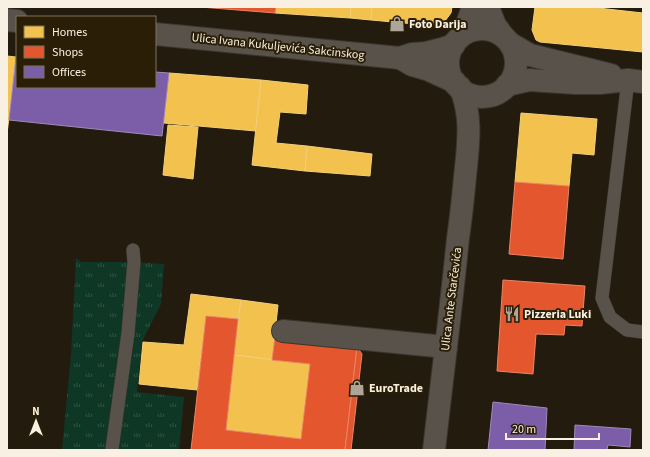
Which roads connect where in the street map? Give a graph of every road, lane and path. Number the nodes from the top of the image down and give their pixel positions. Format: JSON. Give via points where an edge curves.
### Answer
{"nodes":[{"id":1,"x":473,"y":7,"type":"edge"},
{"id":2,"x":488,"y":7,"type":"edge"},
{"id":3,"x":156,"y":34,"type":"edge"},
{"id":4,"x":507,"y":40,"type":"junction"},
{"id":5,"x":457,"y":41,"type":"junction"},
{"id":6,"x":400,"y":58,"type":"junction"},
{"id":7,"x":635,"y":81,"type":"edge"},
{"id":8,"x":457,"y":85,"type":"junction"},
{"id":9,"x":503,"y":89,"type":"junction"},
{"id":10,"x":468,"y":148,"type":"junction"},
{"id":11,"x":133,"y":250,"type":"dead end"},
{"id":12,"x":283,"y":331,"type":"dead end"},
{"id":13,"x":643,"y":332,"type":"edge"},
{"id":14,"x":446,"y":347,"type":"junction"},
{"id":15,"x":113,"y":450,"type":"edge"},
{"id":16,"x":434,"y":450,"type":"edge"}],
"edges":[{"from":1,"to":5,"type":"street"},
{"from":2,"to":4,"type":"street","via":[[495,25]]},
{"from":3,"to":6,"type":"street","name":"Ulica Ivana Kukuljevića Sakcinskog"},
{"from":4,"to":5,"type":"street","via":[[496,31],[477,29],[468,32]]},
{"from":4,"to":7,"type":"street","via":[[530,55]]},
{"from":4,"to":9,"type":"street","via":[[515,55],[516,66],[514,76]]},
{"from":5,"to":6,"type":"street","name":"Ulica Ivana Kukuljevića Sakcinskog","via":[[442,49]]},
{"from":5,"to":8,"type":"street","via":[[448,64],[450,74]]},
{"from":6,"to":8,"type":"street","name":"Ulica Ivana Kukuljevića Sakcinskog"},
{"from":7,"to":9,"type":"street","via":[[576,83],[529,80]]},
{"from":7,"to":13,"type":"lane","via":[[602,298],[610,317],[627,330]]},
{"from":8,"to":9,"type":"street","via":[[468,94],[478,96],[489,96]]},
{"from":8,"to":10,"type":"street","name":"Ulica Ante Starčevića","via":[[467,106]]},
{"from":9,"to":10,"type":"street","name":"Ulica Ante Starčevića","via":[[484,112]]},
{"from":10,"to":14,"type":"street","name":"Ulica Ante Starčevića"},
{"from":11,"to":15,"type":"lane","via":[[128,333]]},
{"from":12,"to":14,"type":"street"},
{"from":14,"to":16,"type":"street","name":"Ulica Ante Starčevića"}]}
